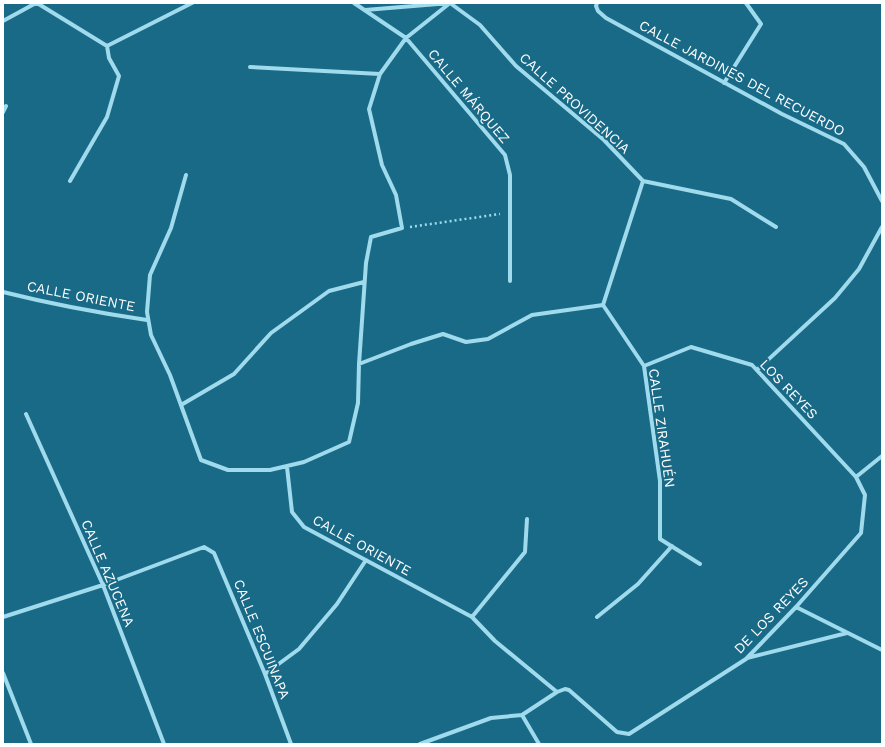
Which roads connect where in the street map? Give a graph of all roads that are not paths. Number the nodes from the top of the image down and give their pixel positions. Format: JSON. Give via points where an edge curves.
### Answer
{"nodes":[{"id":1,"x":36,"y":3,"type":"edge"},
{"id":2,"x":192,"y":3,"type":"edge"},
{"id":3,"x":354,"y":3,"type":"edge"},
{"id":4,"x":450,"y":3,"type":"edge"},
{"id":5,"x":597,"y":3,"type":"edge"},
{"id":6,"x":746,"y":3,"type":"edge"},
{"id":7,"x":364,"y":10,"type":"junction"},
{"id":8,"x":3,"y":20,"type":"edge"},
{"id":9,"x":406,"y":38,"type":"junction"},
{"id":10,"x":107,"y":46,"type":"junction"},
{"id":11,"x":250,"y":67,"type":"dead end"},
{"id":12,"x":380,"y":74,"type":"junction"},
{"id":13,"x":724,"y":83,"type":"junction"},
{"id":14,"x":6,"y":106,"type":"dead end"},
{"id":15,"x":3,"y":112,"type":"edge"},
{"id":16,"x":186,"y":175,"type":"dead end"},
{"id":17,"x":70,"y":181,"type":"dead end"},
{"id":18,"x":643,"y":181,"type":"junction"},
{"id":19,"x":882,"y":202,"type":"edge"},
{"id":20,"x":776,"y":227,"type":"dead end"},
{"id":21,"x":882,"y":227,"type":"edge"},
{"id":22,"x":510,"y":281,"type":"dead end"},
{"id":23,"x":364,"y":282,"type":"junction"},
{"id":24,"x":3,"y":292,"type":"edge"},
{"id":25,"x":604,"y":305,"type":"junction"},
{"id":26,"x":147,"y":320,"type":"junction"},
{"id":27,"x":359,"y":364,"type":"junction"},
{"id":28,"x":644,"y":366,"type":"junction"},
{"id":29,"x":757,"y":370,"type":"junction"},
{"id":30,"x":181,"y":405,"type":"junction"},
{"id":31,"x":26,"y":414,"type":"dead end"},
{"id":32,"x":882,"y":456,"type":"edge"},
{"id":33,"x":287,"y":467,"type":"junction"},
{"id":34,"x":856,"y":476,"type":"junction"},
{"id":35,"x":527,"y":519,"type":"dead end"},
{"id":36,"x":672,"y":546,"type":"junction"},
{"id":37,"x":366,"y":560,"type":"junction"},
{"id":38,"x":700,"y":564,"type":"dead end"},
{"id":39,"x":103,"y":585,"type":"junction"},
{"id":40,"x":796,"y":607,"type":"junction"},
{"id":41,"x":3,"y":617,"type":"edge"},
{"id":42,"x":472,"y":617,"type":"junction"},
{"id":43,"x":597,"y":617,"type":"dead end"},
{"id":44,"x":847,"y":633,"type":"junction"},
{"id":45,"x":882,"y":650,"type":"edge"},
{"id":46,"x":746,"y":659,"type":"junction"},
{"id":47,"x":3,"y":673,"type":"edge"},
{"id":48,"x":265,"y":674,"type":"junction"},
{"id":49,"x":557,"y":692,"type":"junction"},
{"id":50,"x":522,"y":715,"type":"junction"},
{"id":51,"x":427,"y":743,"type":"edge"},
{"id":52,"x":31,"y":744,"type":"edge"},
{"id":53,"x":164,"y":744,"type":"edge"},
{"id":54,"x":291,"y":744,"type":"edge"},
{"id":55,"x":420,"y":744,"type":"edge"},
{"id":56,"x":539,"y":744,"type":"edge"}],
"edges":[{"from":1,"to":8,"type":"street"},
{"from":1,"to":10,"type":"street"},
{"from":2,"to":10,"type":"street"},
{"from":3,"to":7,"type":"street","name":"CALLE MÁRQUEZ"},
{"from":4,"to":7,"type":"street"},
{"from":4,"to":9,"type":"street"},
{"from":4,"to":18,"type":"street","name":"CALLE PROVIDENCIA","via":[[480,25],[516,66],[604,140]]},
{"from":5,"to":13,"type":"street","name":"CALLE JARDINES DEL RECUERDO","via":[[598,11],[606,18]]},
{"from":6,"to":13,"type":"street","via":[[761,24]]},
{"from":7,"to":9,"type":"street","name":"CALLE MÁRQUEZ"},
{"from":9,"to":12,"type":"street"},
{"from":9,"to":22,"type":"street","name":"CALLE MÁRQUEZ","via":[[504,155],[510,175]]},
{"from":10,"to":17,"type":"street","via":[[108,58],[118,76],[113,97],[107,117]]},
{"from":11,"to":12,"type":"street"},
{"from":12,"to":23,"type":"street","via":[[369,109],[382,165],[396,195],[402,228],[371,237]]},
{"from":13,"to":19,"type":"street","name":"CALLE JARDINES DEL RECUERDO","via":[[844,144],[864,166]]},
{"from":14,"to":15,"type":"street"},
{"from":16,"to":26,"type":"street","via":[[171,228],[150,275]]},
{"from":18,"to":20,"type":"street","via":[[732,199]]},
{"from":18,"to":25,"type":"street"},
{"from":21,"to":29,"type":"street","via":[[860,269],[836,298]]},
{"from":23,"to":27,"type":"street"},
{"from":23,"to":30,"type":"street","via":[[329,291],[271,333],[234,374]]},
{"from":24,"to":26,"type":"street","name":"CALLE ORIENTE","via":[[41,302]]},
{"from":25,"to":27,"type":"street","via":[[532,315],[488,339],[466,342],[443,334]]},
{"from":25,"to":28,"type":"street","name":"CALLE ZIRAHUÉN"},
{"from":26,"to":30,"type":"street","name":"CALLE ORIENTE"},
{"from":27,"to":33,"type":"street","via":[[358,403],[348,442]]},
{"from":28,"to":29,"type":"street","name":"LOS REYES","via":[[691,348],[752,365]]},
{"from":28,"to":36,"type":"street","name":"CALLE ZIRAHUÉN","via":[[660,480],[660,539]]},
{"from":29,"to":34,"type":"street","name":"LOS REYES"},
{"from":30,"to":33,"type":"street","name":"CALLE ORIENTE","via":[[201,460],[228,470],[270,470]]},
{"from":31,"to":39,"type":"street","name":"CALLE AZUCENA"},
{"from":32,"to":34,"type":"street"},
{"from":33,"to":37,"type":"street","name":"CALLE ORIENTE","via":[[292,512],[304,527]]},
{"from":34,"to":40,"type":"street","name":"DE LOS REYES","via":[[865,494],[861,533]]},
{"from":35,"to":42,"type":"street","via":[[525,552]]},
{"from":36,"to":38,"type":"street","name":"CALLE ZIRAHUÉN"},
{"from":36,"to":43,"type":"street","via":[[638,584]]},
{"from":37,"to":42,"type":"street","name":"CALLE ORIENTE"},
{"from":37,"to":48,"type":"street","via":[[337,604],[300,649]]},
{"from":39,"to":41,"type":"street"},
{"from":39,"to":48,"type":"street","name":"CALLE ESCUINAPA","via":[[204,547],[214,553]]},
{"from":39,"to":53,"type":"street","name":"CALLE AZUCENA"},
{"from":40,"to":44,"type":"street"},
{"from":40,"to":46,"type":"street","name":"DE LOS REYES"},
{"from":42,"to":49,"type":"street","name":"CALLE ORIENTE","via":[[495,640]]},
{"from":44,"to":45,"type":"street"},
{"from":44,"to":46,"type":"street"},
{"from":46,"to":49,"type":"street","name":"DE LOS REYES","via":[[630,734],[617,732],[569,690]]},
{"from":47,"to":52,"type":"street"},
{"from":48,"to":54,"type":"street","name":"CALLE ESCUINAPA"},
{"from":49,"to":50,"type":"street"},
{"from":50,"to":51,"type":"street","via":[[491,718]]},
{"from":50,"to":56,"type":"street"},
{"from":51,"to":55,"type":"street"}]}
